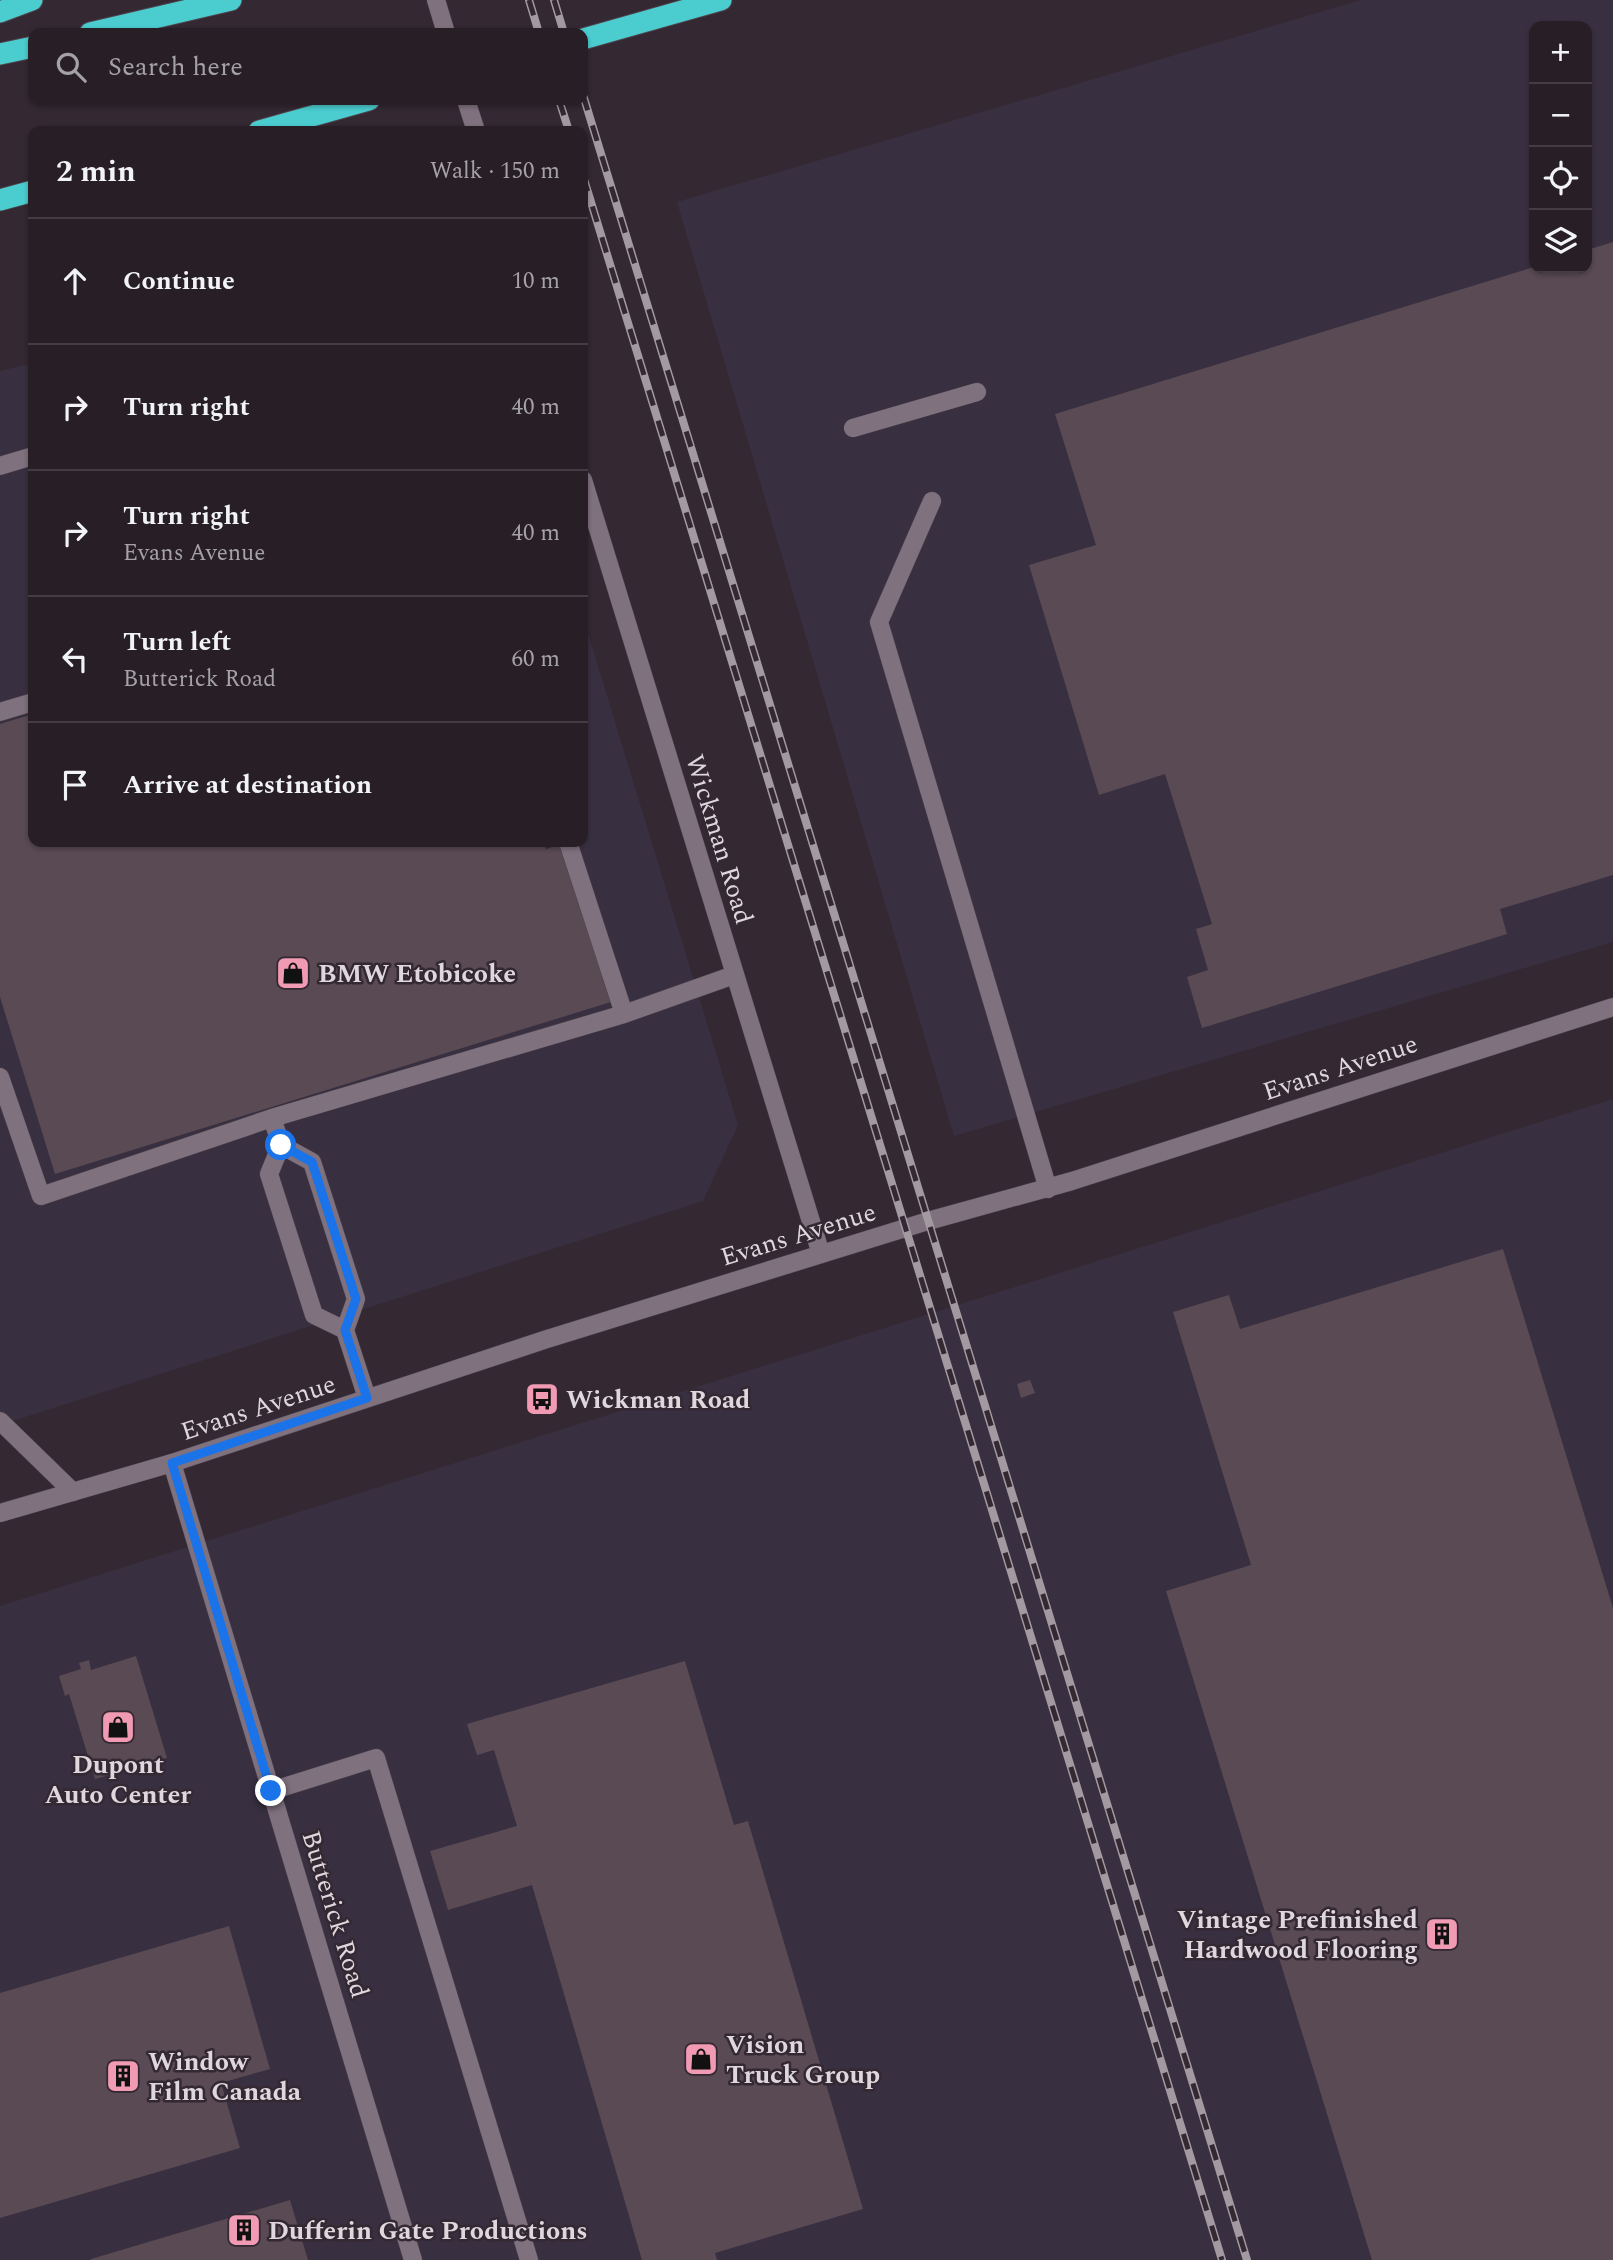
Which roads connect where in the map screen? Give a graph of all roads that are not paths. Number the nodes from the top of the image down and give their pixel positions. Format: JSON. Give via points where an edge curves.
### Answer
{"nodes":[{"id":1,"x":32,"y":0,"type":"edge"},
{"id":2,"x":231,"y":0,"type":"edge"},
{"id":3,"x":436,"y":0,"type":"edge"},
{"id":4,"x":721,"y":0,"type":"edge"},
{"id":5,"x":733,"y":0,"type":"edge"},
{"id":6,"x":691,"y":8,"type":"junction"},
{"id":7,"x":0,"y":12,"type":"edge"},
{"id":8,"x":111,"y":28,"type":"edge"},
{"id":9,"x":444,"y":28,"type":"edge"},
{"id":10,"x":588,"y":38,"type":"edge"},
{"id":11,"x":28,"y":48,"type":"edge"},
{"id":12,"x":0,"y":54,"type":"edge"},
{"id":13,"x":351,"y":105,"type":"edge"},
{"id":14,"x":468,"y":105,"type":"edge"},
{"id":15,"x":277,"y":126,"type":"edge"},
{"id":16,"x":474,"y":126,"type":"edge"},
{"id":17,"x":28,"y":192,"type":"edge"},
{"id":18,"x":0,"y":200,"type":"edge"},
{"id":19,"x":977,"y":392,"type":"dead end"},
{"id":20,"x":853,"y":428,"type":"dead end"},
{"id":21,"x":28,"y":458,"type":"edge"},
{"id":22,"x":0,"y":466,"type":"edge"},
{"id":23,"x":588,"y":496,"type":"edge"},
{"id":24,"x":932,"y":501,"type":"dead end"},
{"id":25,"x":28,"y":704,"type":"edge"},
{"id":26,"x":0,"y":712,"type":"edge"},
{"id":27,"x":570,"y":847,"type":"edge"},
{"id":28,"x":734,"y":975,"type":"junction"},
{"id":29,"x":1613,"y":1007,"type":"edge"},
{"id":30,"x":624,"y":1014,"type":"junction"},
{"id":31,"x":0,"y":1077,"type":"edge"},
{"id":32,"x":272,"y":1118,"type":"junction"},
{"id":33,"x":281,"y":1145,"type":"junction"},
{"id":34,"x":1048,"y":1189,"type":"junction"},
{"id":35,"x":821,"y":1254,"type":"junction"},
{"id":36,"x":345,"y":1330,"type":"junction"},
{"id":37,"x":367,"y":1398,"type":"junction"},
{"id":38,"x":0,"y":1421,"type":"edge"},
{"id":39,"x":172,"y":1463,"type":"junction"},
{"id":40,"x":73,"y":1492,"type":"junction"},
{"id":41,"x":0,"y":1513,"type":"edge"},
{"id":42,"x":271,"y":1791,"type":"junction"},
{"id":43,"x":413,"y":2260,"type":"edge"},
{"id":44,"x":528,"y":2260,"type":"edge"}],
"edges":[{"from":1,"to":7,"type":"highway"},
{"from":2,"to":8,"type":"highway"},
{"from":3,"to":9,"type":"street"},
{"from":4,"to":6,"type":"highway"},
{"from":5,"to":6,"type":"highway"},
{"from":6,"to":10,"type":"highway"},
{"from":11,"to":12,"type":"highway"},
{"from":13,"to":15,"type":"highway"},
{"from":14,"to":16,"type":"street"},
{"from":17,"to":18,"type":"highway"},
{"from":19,"to":20,"type":"street"},
{"from":21,"to":22,"type":"street"},
{"from":23,"to":28,"type":"street","name":"Wickman Road"},
{"from":24,"to":34,"type":"street","via":[[880,622]]},
{"from":25,"to":26,"type":"street"},
{"from":27,"to":30,"type":"street"},
{"from":28,"to":30,"type":"street"},
{"from":28,"to":35,"type":"street","name":"Wickman Road"},
{"from":29,"to":34,"type":"street","name":"Evans Avenue"},
{"from":30,"to":32,"type":"street"},
{"from":31,"to":32,"type":"street","via":[[41,1196]]},
{"from":32,"to":33,"type":"street"},
{"from":33,"to":36,"type":"street","via":[[312,1162],[356,1299]]},
{"from":33,"to":36,"type":"street","via":[[269,1174],[314,1315]]},
{"from":34,"to":35,"type":"street","name":"Evans Avenue"},
{"from":35,"to":37,"type":"street","name":"Evans Avenue"},
{"from":36,"to":37,"type":"street"},
{"from":37,"to":39,"type":"street","name":"Evans Avenue"},
{"from":38,"to":40,"type":"street"},
{"from":39,"to":40,"type":"street","name":"Evans Avenue"},
{"from":39,"to":42,"type":"street","name":"Butterick Road"},
{"from":40,"to":41,"type":"street","name":"Evans Avenue"},
{"from":42,"to":43,"type":"street","name":"Butterick Road"},
{"from":42,"to":44,"type":"street","via":[[376,1758]]}]}
